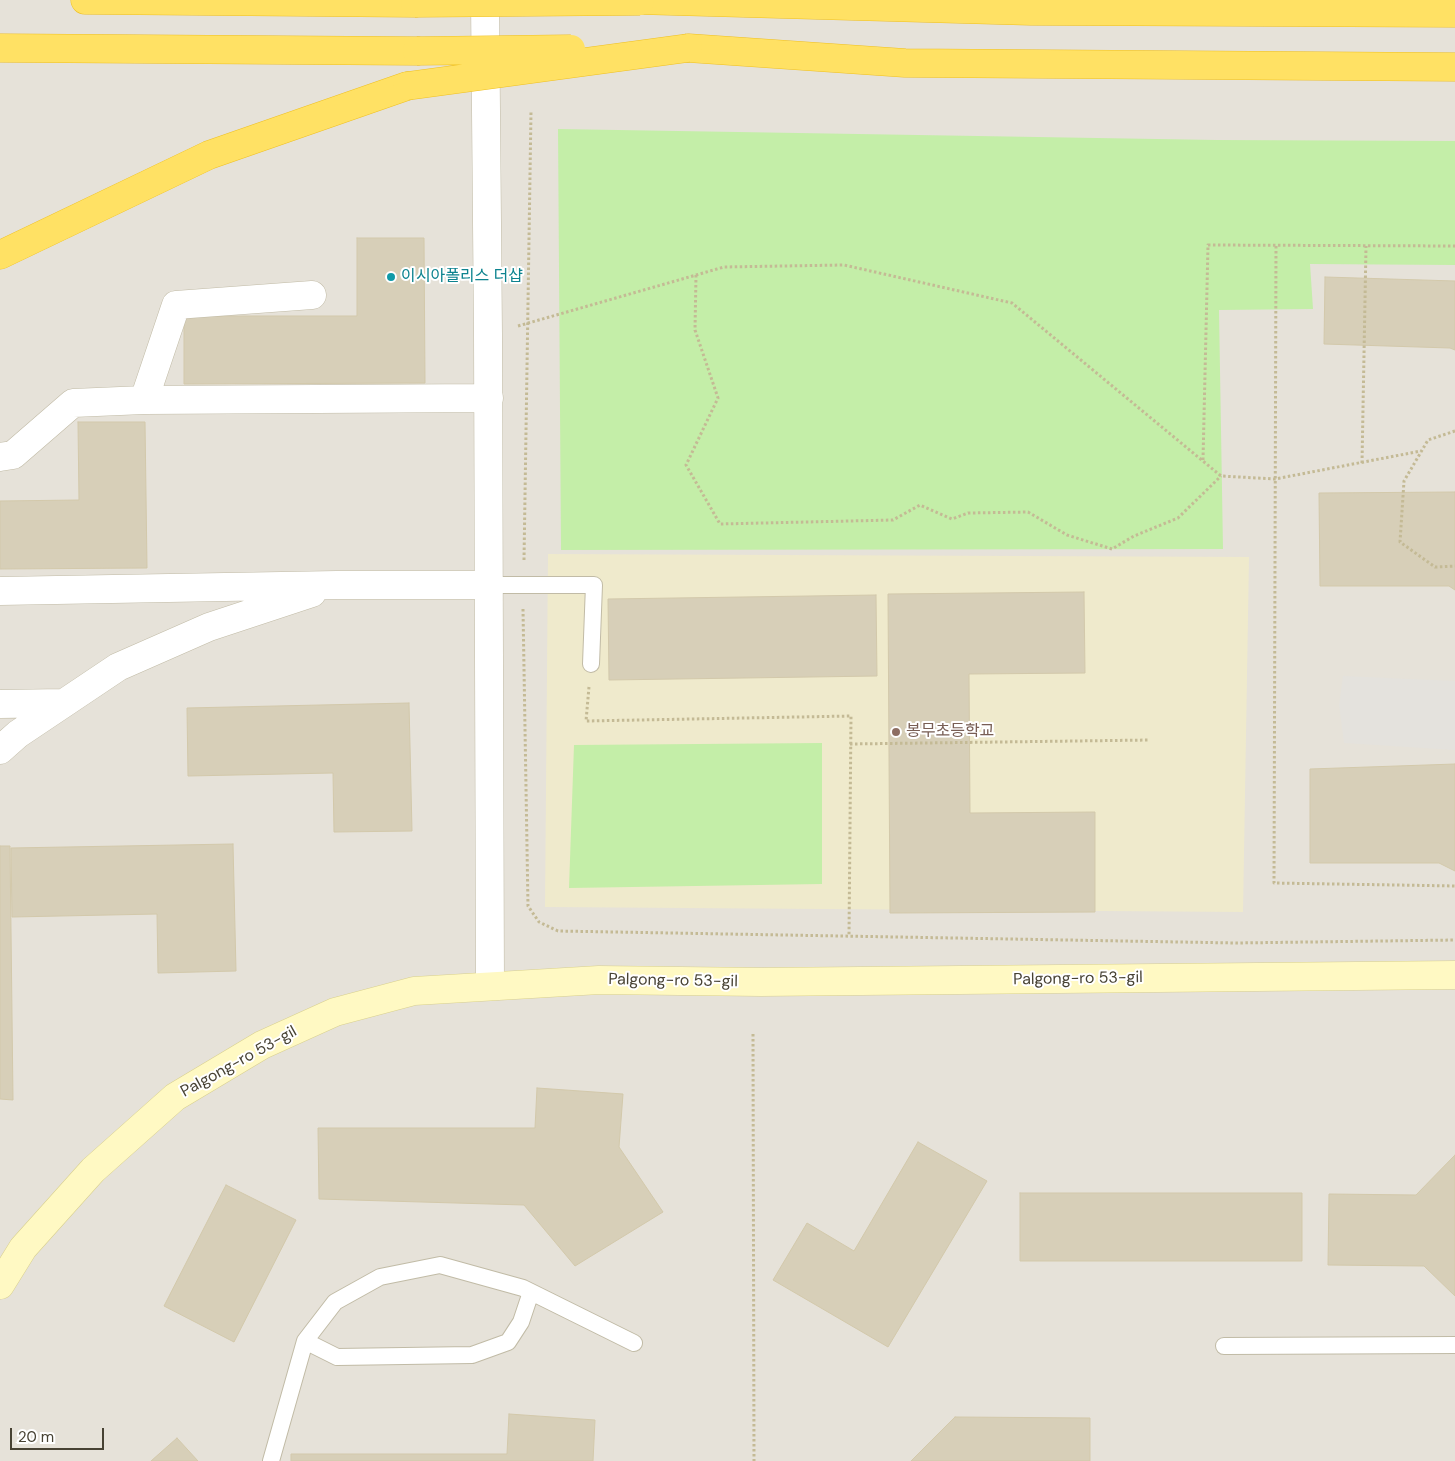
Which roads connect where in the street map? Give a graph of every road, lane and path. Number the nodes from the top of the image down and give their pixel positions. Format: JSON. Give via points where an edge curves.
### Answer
{"nodes":[{"id":1,"x":85,"y":0,"type":"edge"},
{"id":2,"x":486,"y":0,"type":"edge"},
{"id":3,"x":636,"y":0,"type":"edge"},
{"id":4,"x":640,"y":1,"type":"edge"},
{"id":5,"x":1455,"y":13,"type":"edge"},
{"id":6,"x":0,"y":48,"type":"edge"},
{"id":7,"x":688,"y":48,"type":"junction"},
{"id":8,"x":1455,"y":66,"type":"edge"},
{"id":9,"x":531,"y":111,"type":"dead end"},
{"id":10,"x":1276,"y":246,"type":"junction"},
{"id":11,"x":1366,"y":246,"type":"junction"},
{"id":12,"x":1455,"y":246,"type":"edge"},
{"id":13,"x":0,"y":255,"type":"edge"},
{"id":14,"x":696,"y":275,"type":"junction"},
{"id":15,"x":312,"y":295,"type":"dead end"},
{"id":16,"x":488,"y":334,"type":"junction"},
{"id":17,"x":489,"y":398,"type":"junction"},
{"id":18,"x":144,"y":400,"type":"junction"},
{"id":19,"x":1455,"y":431,"type":"edge"},
{"id":20,"x":1421,"y":451,"type":"junction"},
{"id":21,"x":0,"y":457,"type":"edge"},
{"id":22,"x":1202,"y":460,"type":"junction"},
{"id":23,"x":1362,"y":463,"type":"junction"},
{"id":24,"x":1221,"y":476,"type":"junction"},
{"id":25,"x":1275,"y":479,"type":"junction"},
{"id":26,"x":524,"y":560,"type":"dead end"},
{"id":27,"x":1455,"y":566,"type":"edge"},
{"id":28,"x":489,"y":584,"type":"junction"},
{"id":29,"x":337,"y":585,"type":"junction"},
{"id":30,"x":0,"y":591,"type":"edge"},
{"id":31,"x":523,"y":600,"type":"dead end"},
{"id":32,"x":591,"y":664,"type":"joint"},
{"id":33,"x":64,"y":703,"type":"junction"},
{"id":34,"x":0,"y":704,"type":"edge"},
{"id":35,"x":1150,"y":740,"type":"dead end"},
{"id":36,"x":850,"y":744,"type":"junction"},
{"id":37,"x":0,"y":750,"type":"edge"},
{"id":38,"x":1455,"y":886,"type":"edge"},
{"id":39,"x":849,"y":936,"type":"junction"},
{"id":40,"x":1455,"y":940,"type":"edge"},
{"id":41,"x":1455,"y":974,"type":"edge"},
{"id":42,"x":490,"y":986,"type":"junction"},
{"id":43,"x":753,"y":1034,"type":"dead end"},
{"id":44,"x":0,"y":1286,"type":"edge"},
{"id":45,"x":531,"y":1292,"type":"junction"},
{"id":46,"x":305,"y":1341,"type":"junction"},
{"id":47,"x":634,"y":1342,"type":"dead end"},
{"id":48,"x":1455,"y":1344,"type":"edge"},
{"id":49,"x":1224,"y":1346,"type":"dead end"},
{"id":50,"x":271,"y":1461,"type":"edge"},
{"id":51,"x":754,"y":1461,"type":"edge"}],
"edges":[{"from":1,"to":4,"type":"highway","bridge":true},
{"from":2,"to":16,"type":"street"},
{"from":3,"to":4,"type":"highway","bridge":true},
{"from":4,"to":5,"type":"highway","via":[[1031,10]]},
{"from":6,"to":7,"type":"highway","bridge":true,"via":[[417,51]]},
{"from":7,"to":8,"type":"highway","via":[[905,63]]},
{"from":7,"to":13,"type":"highway","bridge":true,"via":[[408,86],[209,155]]},
{"from":9,"to":26,"type":"path"},
{"from":10,"to":11,"type":"path"},
{"from":10,"to":22,"type":"path","via":[[1208,246]]},
{"from":10,"to":25,"type":"path"},
{"from":11,"to":12,"type":"path"},
{"from":11,"to":23,"type":"path"},
{"from":14,"to":16,"type":"path"},
{"from":14,"to":22,"type":"path","via":[[724,267],[844,265],[1012,303]]},
{"from":14,"to":24,"type":"path","via":[[695,330],[718,398],[686,465],[720,524],[893,520],[920,505],[952,519],[968,513],[1028,512],[1067,535],[1112,549],[1178,518]]},
{"from":15,"to":18,"type":"street","via":[[176,305]]},
{"from":16,"to":17,"type":"street"},
{"from":17,"to":18,"type":"street"},
{"from":17,"to":28,"type":"street"},
{"from":18,"to":21,"type":"street","via":[[73,403],[13,455]]},
{"from":19,"to":20,"type":"path","via":[[1428,440]]},
{"from":20,"to":23,"type":"path"},
{"from":20,"to":27,"type":"path","via":[[1404,481],[1400,542],[1435,567]]},
{"from":22,"to":24,"type":"path"},
{"from":23,"to":25,"type":"path"},
{"from":24,"to":25,"type":"path"},
{"from":25,"to":38,"type":"path","via":[[1274,883]]},
{"from":28,"to":29,"type":"street"},
{"from":28,"to":32,"type":"lane","via":[[594,585]]},
{"from":28,"to":42,"type":"street"},
{"from":29,"to":30,"type":"street"},
{"from":29,"to":33,"type":"street","via":[[209,627],[118,667]]},
{"from":31,"to":39,"type":"path","via":[[528,906],[539,922],[558,931]]},
{"from":32,"to":36,"type":"path","via":[[586,721],[851,716]]},
{"from":33,"to":34,"type":"street"},
{"from":33,"to":37,"type":"street"},
{"from":35,"to":36,"type":"path"},
{"from":36,"to":39,"type":"path"},
{"from":39,"to":40,"type":"path","via":[[1236,943]]},
{"from":41,"to":42,"type":"main road","name":"Palgong-ro 53-gil","via":[[761,982],[599,980]]},
{"from":42,"to":44,"type":"main road","name":"Palgong-ro 53-gil","via":[[414,991],[335,1012],[262,1045],[175,1097],[93,1170],[23,1248]]},
{"from":43,"to":51,"type":"path"},
{"from":45,"to":46,"type":"lane","via":[[440,1265],[380,1277],[335,1302]]},
{"from":45,"to":46,"type":"lane","via":[[521,1322],[508,1342],[472,1355],[338,1357]]},
{"from":45,"to":47,"type":"lane"},
{"from":46,"to":50,"type":"lane"},
{"from":48,"to":49,"type":"lane"}]}
